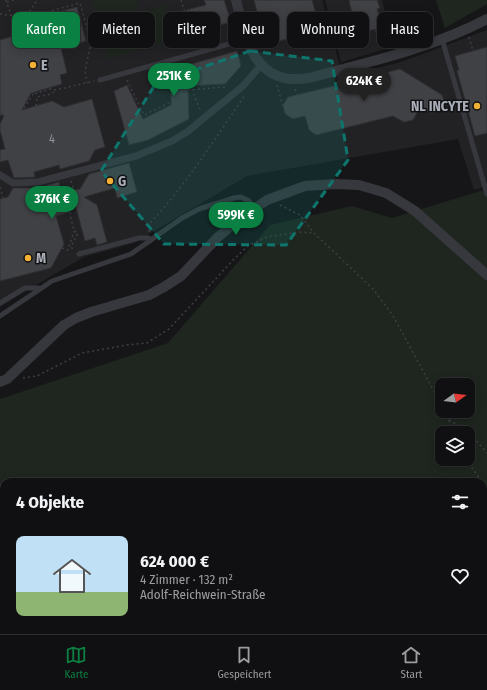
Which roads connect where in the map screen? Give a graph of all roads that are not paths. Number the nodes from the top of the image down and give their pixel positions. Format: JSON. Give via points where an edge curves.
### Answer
{"nodes":[{"id":1,"x":236,"y":0,"type":"edge"},
{"id":2,"x":239,"y":12,"type":"edge"},
{"id":3,"x":487,"y":20,"type":"edge"},
{"id":4,"x":442,"y":39,"type":"junction"},
{"id":5,"x":228,"y":44,"type":"edge"},
{"id":6,"x":250,"y":48,"type":"edge"},
{"id":7,"x":261,"y":65,"type":"junction"},
{"id":8,"x":343,"y":69,"type":"junction"},
{"id":9,"x":100,"y":80,"type":"dead end"},
{"id":10,"x":346,"y":83,"type":"dead end"},
{"id":11,"x":0,"y":175,"type":"edge"},
{"id":12,"x":487,"y":194,"type":"edge"},
{"id":13,"x":254,"y":208,"type":"junction"},
{"id":14,"x":149,"y":239,"type":"junction"},
{"id":15,"x":79,"y":254,"type":"road end"},
{"id":16,"x":487,"y":275,"type":"edge"},
{"id":17,"x":40,"y":288,"type":"junction"},
{"id":18,"x":0,"y":303,"type":"edge"},
{"id":19,"x":0,"y":316,"type":"edge"},
{"id":20,"x":3,"y":381,"type":"edge"}],
"edges":[{"from":1,"to":2,"type":"street"},
{"from":3,"to":4,"type":"street"},
{"from":4,"to":8,"type":"street"},
{"from":4,"to":12,"type":"lane","via":[[457,80]]},
{"from":5,"to":9,"type":"lane"},
{"from":6,"to":7,"type":"street"},
{"from":7,"to":8,"type":"street","via":[[270,72],[293,79],[309,78]]},
{"from":7,"to":11,"type":"street","via":[[243,86],[187,132],[172,141],[136,156],[38,182],[13,183]]},
{"from":8,"to":10,"type":"lane"},
{"from":13,"to":14,"type":"lane","via":[[249,201],[241,197],[234,198],[182,218]]},
{"from":13,"to":16,"type":"street","via":[[267,200],[305,186],[359,185],[386,193],[415,211]]},
{"from":13,"to":20,"type":"street","via":[[218,237],[181,276],[149,295],[91,312],[64,325]]},
{"from":14,"to":15,"type":"lane","via":[[139,238]]},
{"from":14,"to":17,"type":"lane","via":[[131,254],[67,275]]},
{"from":17,"to":18,"type":"lane","via":[[26,288]]},
{"from":17,"to":19,"type":"lane"}]}
